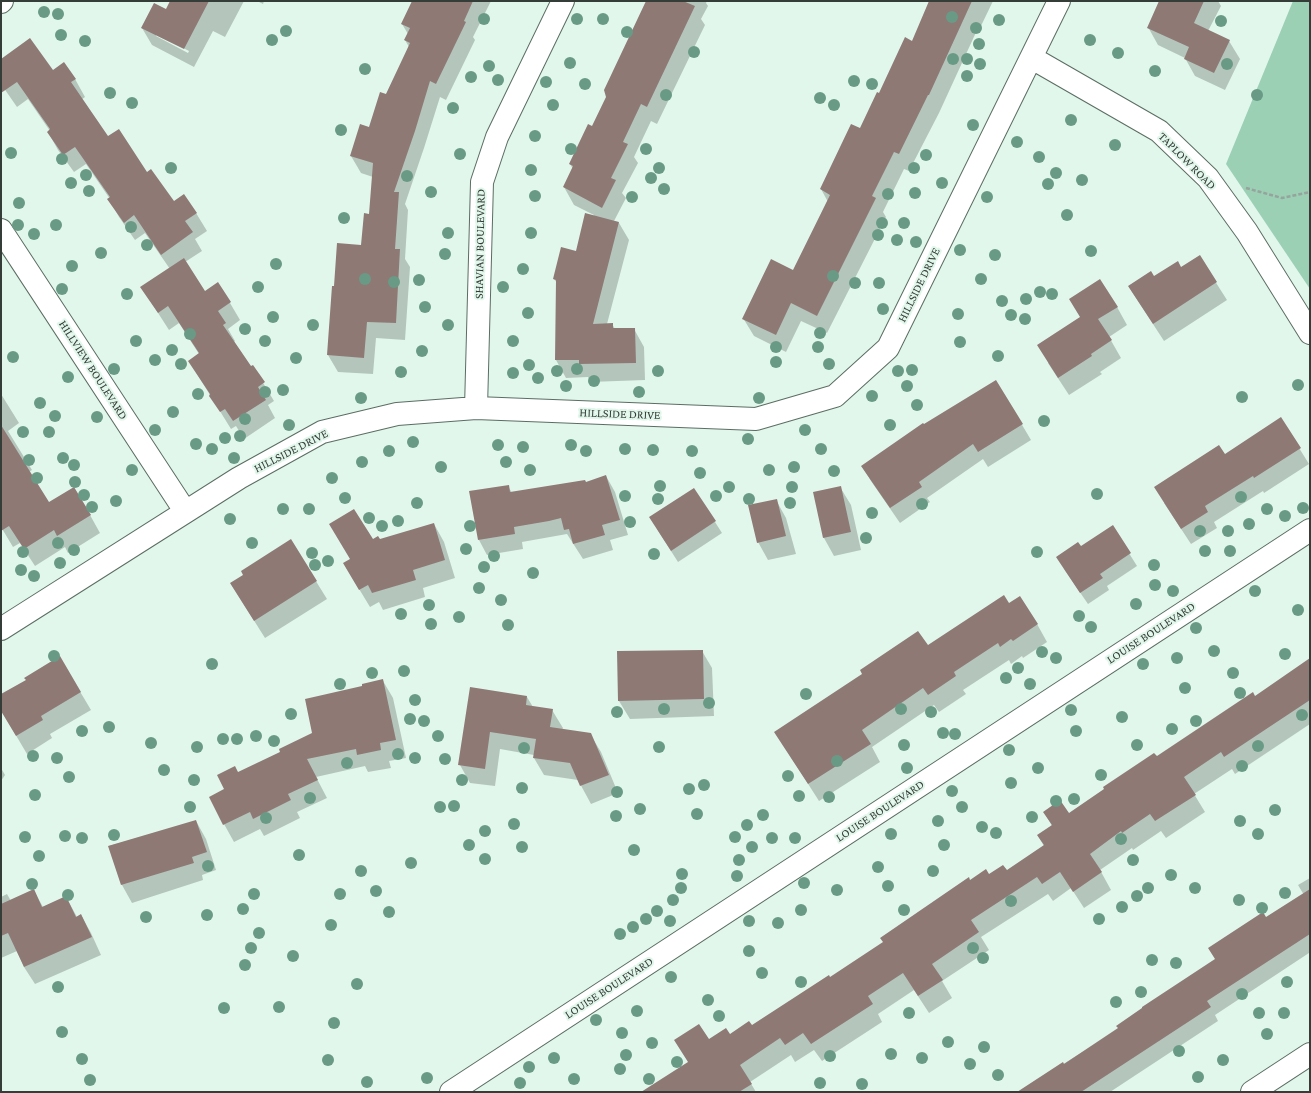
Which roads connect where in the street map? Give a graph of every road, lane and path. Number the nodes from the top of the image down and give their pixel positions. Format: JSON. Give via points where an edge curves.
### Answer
{"nodes":[{"id":1,"x":563,"y":1,"type":"edge"},
{"id":2,"x":1059,"y":1,"type":"edge"},
{"id":3,"x":1032,"y":58,"type":"junction"},
{"id":4,"x":1245,"y":188,"type":"dead end"},
{"id":5,"x":1310,"y":192,"type":"edge"},
{"id":6,"x":1,"y":230,"type":"edge"},
{"id":7,"x":1310,"y":333,"type":"edge"},
{"id":8,"x":476,"y":408,"type":"junction"},
{"id":9,"x":185,"y":511,"type":"junction"},
{"id":10,"x":1310,"y":530,"type":"edge"},
{"id":11,"x":1,"y":629,"type":"edge"},
{"id":12,"x":1310,"y":1054,"type":"edge"},
{"id":13,"x":451,"y":1092,"type":"edge"},
{"id":14,"x":1252,"y":1092,"type":"edge"}],
"edges":[{"from":1,"to":8,"type":"street","name":"SHAVIAN BOULEVARD","via":[[497,137],[482,182]]},
{"from":2,"to":3,"type":"street","name":"HILLSIDE DRIVE"},
{"from":3,"to":7,"type":"street","name":"TAPLOW ROAD","via":[[1159,131],[1208,178],[1247,232]]},
{"from":3,"to":8,"type":"street","name":"HILLSIDE DRIVE","via":[[888,348],[834,396],[756,419]]},
{"from":4,"to":5,"type":"path","via":[[1282,198]]},
{"from":6,"to":9,"type":"street","name":"HILLVIEW BOULEVARD"},
{"from":8,"to":9,"type":"street","name":"HILLSIDE DRIVE","via":[[397,414],[322,432]]},
{"from":9,"to":11,"type":"street","name":"HILLSIDE DRIVE"},
{"from":10,"to":13,"type":"street","name":"LOUISE BOULEVARD"},
{"from":12,"to":14,"type":"street"}]}
